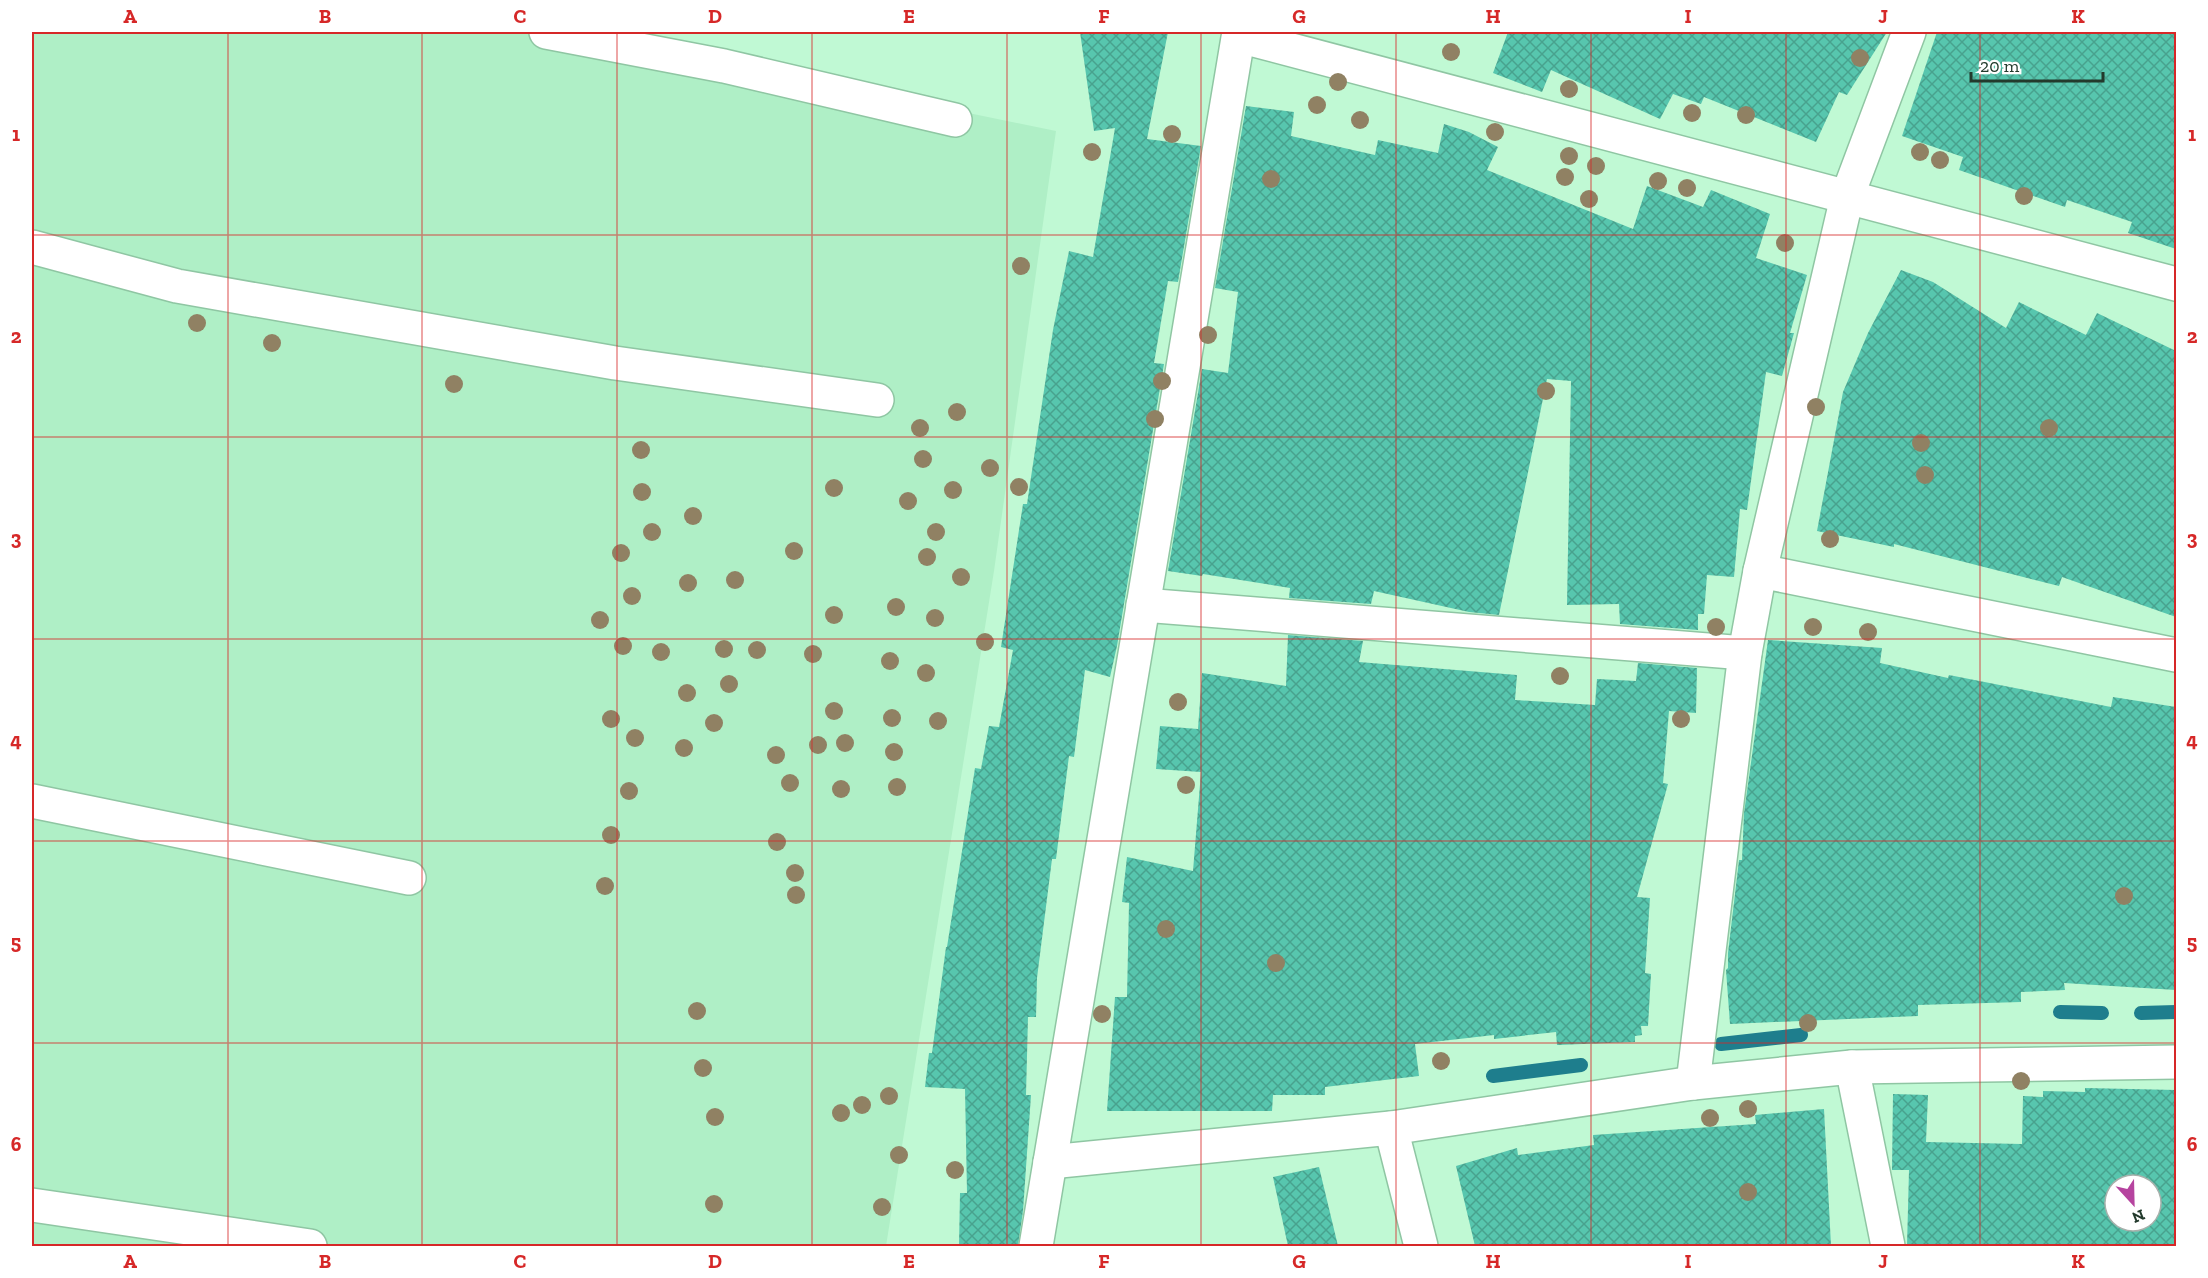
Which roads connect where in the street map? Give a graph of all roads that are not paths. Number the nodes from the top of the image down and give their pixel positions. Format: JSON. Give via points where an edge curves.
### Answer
{"nodes":[{"id":1,"x":546,"y":32,"type":"edge"},
{"id":2,"x":1909,"y":32,"type":"edge"},
{"id":3,"x":1239,"y":34,"type":"edge"},
{"id":4,"x":955,"y":120,"type":"dead end"},
{"id":5,"x":1847,"y":197,"type":"junction"},
{"id":6,"x":32,"y":247,"type":"edge"},
{"id":7,"x":2176,"y":284,"type":"edge"},
{"id":8,"x":877,"y":400,"type":"dead end"},
{"id":9,"x":1760,"y":571,"type":"junction"},
{"id":10,"x":1143,"y":605,"type":"junction"},
{"id":11,"x":1745,"y":653,"type":"junction"},
{"id":12,"x":2176,"y":655,"type":"edge"},
{"id":13,"x":32,"y":801,"type":"edge"},
{"id":14,"x":409,"y":878,"type":"dead end"},
{"id":15,"x":2176,"y":1062,"type":"edge"},
{"id":16,"x":1852,"y":1067,"type":"junction"},
{"id":17,"x":1693,"y":1083,"type":"junction"},
{"id":18,"x":1391,"y":1128,"type":"junction"},
{"id":19,"x":1050,"y":1162,"type":"junction"},
{"id":20,"x":32,"y":1205,"type":"edge"},
{"id":21,"x":310,"y":1246,"type":"edge"},
{"id":22,"x":1036,"y":1246,"type":"edge"},
{"id":23,"x":1421,"y":1246,"type":"edge"},
{"id":24,"x":1888,"y":1246,"type":"edge"}],
"edges":[{"from":1,"to":4,"type":"street","via":[[724,66]]},
{"from":2,"to":5,"type":"street"},
{"from":3,"to":5,"type":"street"},
{"from":3,"to":10,"type":"street"},
{"from":5,"to":7,"type":"street"},
{"from":5,"to":9,"type":"street"},
{"from":6,"to":8,"type":"street","via":[[177,286],[615,363]]},
{"from":9,"to":11,"type":"street"},
{"from":9,"to":12,"type":"street"},
{"from":10,"to":11,"type":"street"},
{"from":10,"to":19,"type":"street"},
{"from":11,"to":17,"type":"street"},
{"from":13,"to":14,"type":"street"},
{"from":15,"to":16,"type":"street"},
{"from":16,"to":17,"type":"street"},
{"from":16,"to":24,"type":"street"},
{"from":17,"to":18,"type":"street"},
{"from":18,"to":19,"type":"street"},
{"from":18,"to":23,"type":"street"},
{"from":19,"to":22,"type":"street"},
{"from":20,"to":21,"type":"street"}]}
